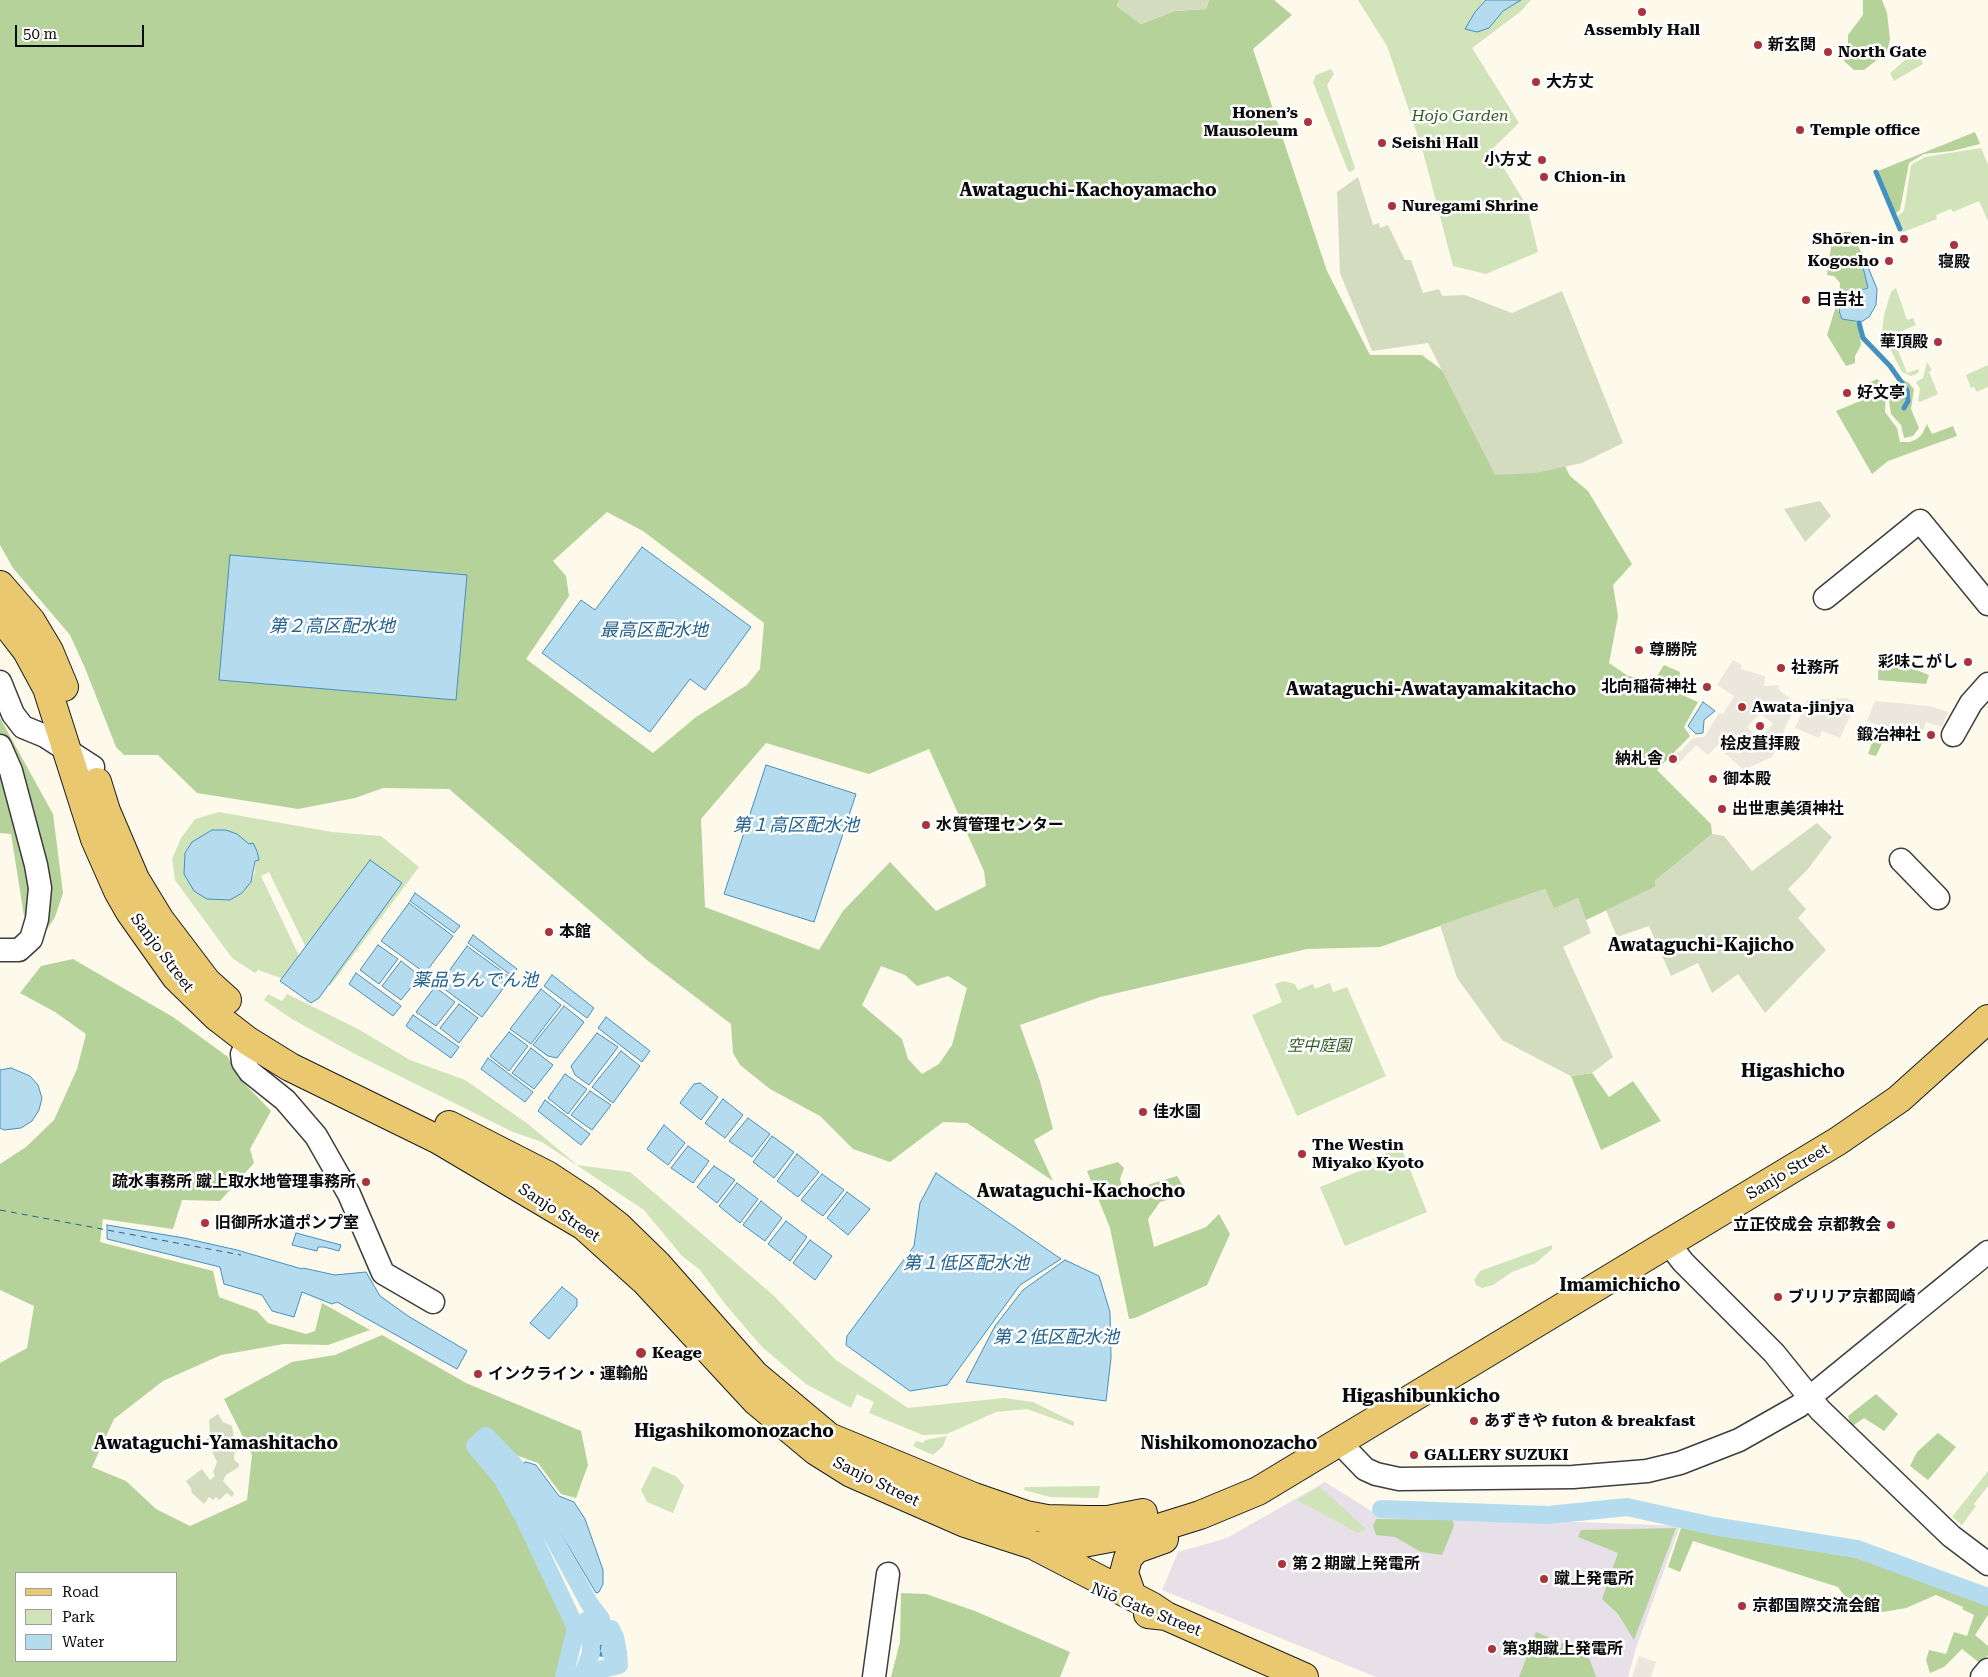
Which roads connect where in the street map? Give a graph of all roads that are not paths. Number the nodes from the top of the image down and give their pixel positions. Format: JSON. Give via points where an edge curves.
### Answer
{"nodes":[{"id":1,"x":0,"y":584,"type":"edge"},
{"id":2,"x":1825,"y":598,"type":"dead end"},
{"id":3,"x":1988,"y":604,"type":"edge"},
{"id":4,"x":0,"y":616,"type":"edge"},
{"id":5,"x":0,"y":682,"type":"edge"},
{"id":6,"x":1988,"y":684,"type":"edge"},
{"id":7,"x":1953,"y":734,"type":"dead end"},
{"id":8,"x":0,"y":746,"type":"edge"},
{"id":9,"x":68,"y":751,"type":"junction"},
{"id":10,"x":93,"y":767,"type":"junction"},
{"id":11,"x":1901,"y":860,"type":"dead end"},
{"id":12,"x":1938,"y":898,"type":"dead end"},
{"id":13,"x":0,"y":950,"type":"edge"},
{"id":14,"x":1988,"y":1019,"type":"edge"},
{"id":15,"x":248,"y":1042,"type":"junction"},
{"id":16,"x":1669,"y":1244,"type":"junction"},
{"id":17,"x":1988,"y":1252,"type":"edge"},
{"id":18,"x":433,"y":1302,"type":"dead end"},
{"id":19,"x":1810,"y":1395,"type":"junction"},
{"id":20,"x":829,"y":1437,"type":"junction"},
{"id":21,"x":1339,"y":1442,"type":"junction"},
{"id":22,"x":965,"y":1523,"type":"junction"},
{"id":23,"x":1036,"y":1546,"type":"junction"},
{"id":24,"x":1988,"y":1564,"type":"edge"},
{"id":25,"x":888,"y":1574,"type":"dead end"},
{"id":26,"x":1132,"y":1596,"type":"junction"},
{"id":27,"x":1166,"y":1616,"type":"junction"},
{"id":28,"x":1988,"y":1670,"type":"edge"},
{"id":29,"x":874,"y":1677,"type":"edge"},
{"id":30,"x":1304,"y":1677,"type":"edge"},
{"id":31,"x":1982,"y":1677,"type":"edge"}],
"edges":[{"from":1,"to":10,"type":"main road","name":"Sanjo Street","via":[[31,620],[49,651]]},
{"from":2,"to":3,"type":"street","via":[[1920,521]]},
{"from":4,"to":9,"type":"main road","name":"Sanjo Street","via":[[27,651],[47,688]]},
{"from":5,"to":9,"type":"street","via":[[13,714],[23,727],[46,736]]},
{"from":6,"to":7,"type":"street","via":[[1971,703]]},
{"from":8,"to":13,"type":"street","via":[[10,771],[40,888],[38,919],[31,939],[19,950]]},
{"from":9,"to":10,"type":"street"},
{"from":9,"to":15,"type":"main road","name":"Sanjo Street","via":[[105,865],[130,912],[176,977]]},
{"from":10,"to":20,"type":"main road","name":"Sanjo Street","via":[[106,811],[136,879],[160,920],[207,982],[238,1011],[296,1050],[548,1175],[585,1200],[657,1264],[755,1376]]},
{"from":11,"to":12,"type":"street"},
{"from":14,"to":16,"type":"main road","name":"Sanjo Street","via":[[1931,1073],[1869,1121]]},
{"from":15,"to":18,"type":"street","via":[[242,1054],[243,1062],[250,1072],[290,1105],[324,1149],[349,1194],[383,1273]]},
{"from":15,"to":22,"type":"main road","name":"Sanjo Street","via":[[312,1079],[439,1140],[584,1226],[645,1281],[756,1402],[816,1452],[851,1473]]},
{"from":16,"to":19,"type":"street"},
{"from":16,"to":21,"type":"main road","name":"Sanjo Street"},
{"from":17,"to":19,"type":"street"},
{"from":19,"to":21,"type":"street","via":[[1799,1406],[1765,1427],[1708,1452],[1663,1468],[1607,1475],[1399,1479],[1365,1470]]},
{"from":19,"to":24,"type":"street","via":[[1820,1410],[1944,1529]]},
{"from":20,"to":21,"type":"main road","name":"Sanjo Street","via":[[1010,1510],[1047,1519],[1088,1520],[1129,1517],[1169,1506]]},
{"from":20,"to":23,"type":"main road","via":[[863,1464],[970,1509]]},
{"from":21,"to":23,"type":"main road","name":"Sanjo Street","via":[[1258,1491],[1200,1515],[1109,1539]]},
{"from":21,"to":26,"type":"main road","via":[[1306,1469],[1246,1506],[1208,1524],[1136,1549],[1128,1558],[1124,1573]]},
{"from":22,"to":23,"type":"main road","name":"Sanjo Street"},
{"from":22,"to":27,"type":"main road","name":"Niō Gate Street","via":[[1049,1568],[1147,1614]]},
{"from":23,"to":26,"type":"main road"},
{"from":25,"to":29,"type":"street"},
{"from":26,"to":27,"type":"main road"},
{"from":27,"to":30,"type":"main road","name":"Niō Gate Street"},
{"from":28,"to":31,"type":"street"}]}
